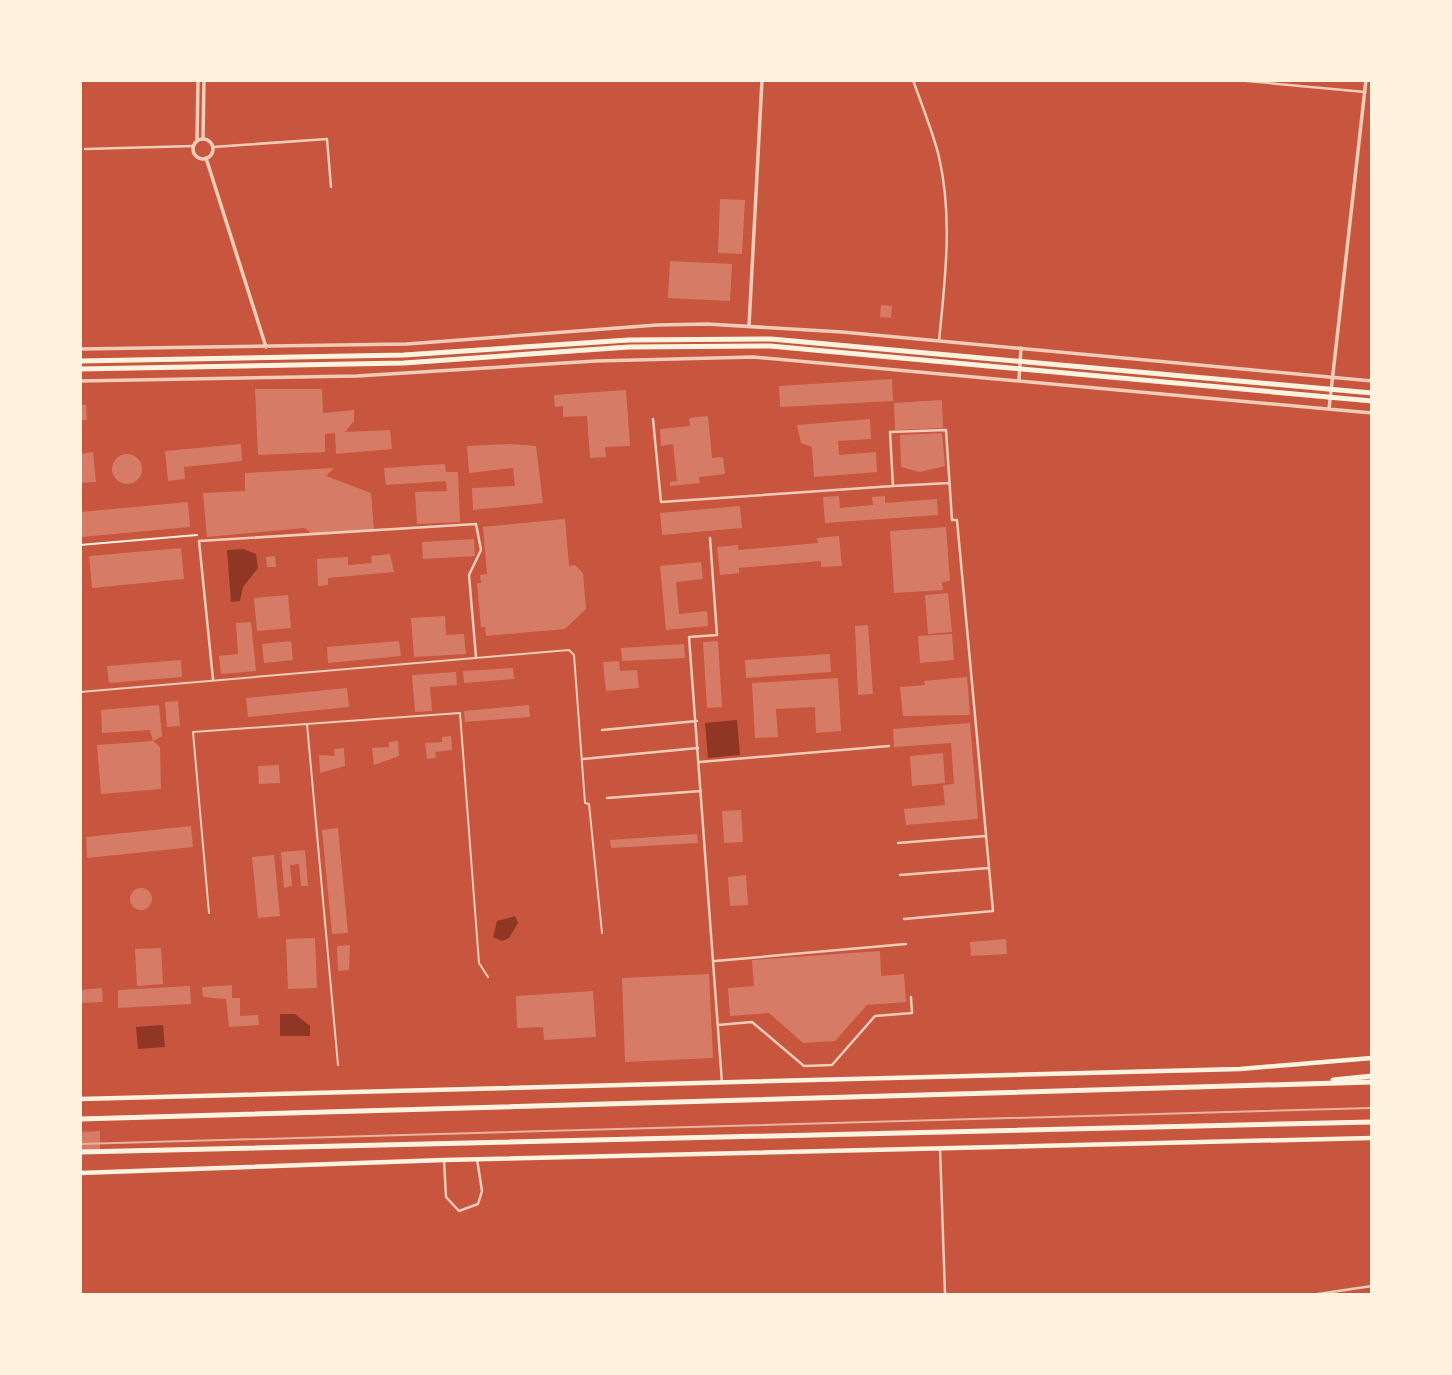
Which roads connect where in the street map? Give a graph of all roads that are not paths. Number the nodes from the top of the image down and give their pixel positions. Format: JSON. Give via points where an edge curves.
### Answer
{"nodes":[{"id":1,"x":198,"y":80,"type":"edge"},
{"id":2,"x":204,"y":80,"type":"edge"},
{"id":3,"x":762,"y":80,"type":"edge"},
{"id":4,"x":913,"y":80,"type":"edge"},
{"id":5,"x":1236,"y":80,"type":"edge"},
{"id":6,"x":1366,"y":80,"type":"edge"},
{"id":7,"x":1365,"y":92,"type":"junction"},
{"id":8,"x":203,"y":139,"type":"junction"},
{"id":9,"x":196,"y":144,"type":"junction"},
{"id":10,"x":213,"y":147,"type":"junction"},
{"id":11,"x":85,"y":149,"type":"dead end"},
{"id":12,"x":206,"y":158,"type":"junction"},
{"id":13,"x":331,"y":187,"type":"dead end"},
{"id":14,"x":749,"y":326,"type":"junction"},
{"id":15,"x":939,"y":341,"type":"junction"},
{"id":16,"x":266,"y":347,"type":"junction"},
{"id":17,"x":1021,"y":348,"type":"junction"},
{"id":18,"x":80,"y":349,"type":"edge"},
{"id":19,"x":80,"y":361,"type":"edge"},
{"id":20,"x":1020,"y":365,"type":"junction"},
{"id":21,"x":80,"y":369,"type":"edge"},
{"id":22,"x":1331,"y":379,"type":"junction"},
{"id":23,"x":1019,"y":380,"type":"junction"},
{"id":24,"x":80,"y":381,"type":"edge"},
{"id":25,"x":1371,"y":381,"type":"edge"},
{"id":26,"x":1330,"y":389,"type":"junction"},
{"id":27,"x":1371,"y":393,"type":"edge"},
{"id":28,"x":1330,"y":398,"type":"junction"},
{"id":29,"x":1371,"y":401,"type":"edge"},
{"id":30,"x":1329,"y":409,"type":"junction"},
{"id":31,"x":1371,"y":413,"type":"edge"},
{"id":32,"x":653,"y":419,"type":"dead end"},
{"id":33,"x":949,"y":483,"type":"junction"},
{"id":34,"x":893,"y":486,"type":"junction"},
{"id":35,"x":710,"y":538,"type":"dead end"},
{"id":36,"x":476,"y":657,"type":"junction"},
{"id":37,"x":213,"y":679,"type":"junction"},
{"id":38,"x":80,"y":692,"type":"edge"},
{"id":39,"x":697,"y":721,"type":"junction"},
{"id":40,"x":307,"y":724,"type":"junction"},
{"id":41,"x":603,"y":730,"type":"dead end"},
{"id":42,"x":889,"y":746,"type":"dead end"},
{"id":43,"x":699,"y":748,"type":"junction"},
{"id":44,"x":583,"y":759,"type":"junction"},
{"id":45,"x":700,"y":762,"type":"junction"},
{"id":46,"x":702,"y":791,"type":"junction"},
{"id":47,"x":607,"y":798,"type":"dead end"},
{"id":48,"x":985,"y":836,"type":"junction"},
{"id":49,"x":898,"y":843,"type":"dead end"},
{"id":50,"x":989,"y":867,"type":"junction"},
{"id":51,"x":901,"y":875,"type":"dead end"},
{"id":52,"x":209,"y":913,"type":"dead end"},
{"id":53,"x":904,"y":919,"type":"dead end"},
{"id":54,"x":603,"y":933,"type":"dead end"},
{"id":55,"x":906,"y":944,"type":"dead end"},
{"id":56,"x":715,"y":961,"type":"junction"},
{"id":57,"x":488,"y":977,"type":"dead end"},
{"id":58,"x":911,"y":997,"type":"dead end"},
{"id":59,"x":718,"y":1025,"type":"junction"},
{"id":60,"x":1371,"y":1058,"type":"edge"},
{"id":61,"x":338,"y":1065,"type":"dead end"},
{"id":62,"x":1371,"y":1076,"type":"edge"},
{"id":63,"x":1371,"y":1082,"type":"edge"},
{"id":64,"x":722,"y":1083,"type":"junction"},
{"id":65,"x":1291,"y":1085,"type":"junction"},
{"id":66,"x":80,"y":1099,"type":"edge"},
{"id":67,"x":80,"y":1119,"type":"edge"},
{"id":68,"x":1371,"y":1123,"type":"edge"},
{"id":69,"x":1371,"y":1138,"type":"edge"},
{"id":70,"x":940,"y":1148,"type":"junction"},
{"id":71,"x":80,"y":1152,"type":"edge"},
{"id":72,"x":477,"y":1159,"type":"junction"},
{"id":73,"x":444,"y":1160,"type":"junction"},
{"id":74,"x":80,"y":1173,"type":"edge"},
{"id":75,"x":1371,"y":1286,"type":"edge"},
{"id":76,"x":945,"y":1294,"type":"edge"},
{"id":77,"x":1318,"y":1294,"type":"edge"}],
"edges":[{"from":1,"to":9,"type":"street"},
{"from":2,"to":8,"type":"street"},
{"from":3,"to":14,"type":"street"},
{"from":4,"to":15,"type":"street","via":[[939,157],[946,205],[947,254]]},
{"from":5,"to":7,"type":"street"},
{"from":6,"to":7,"type":"street"},
{"from":7,"to":22,"type":"street"},
{"from":8,"to":9,"type":"street"},
{"from":8,"to":10,"type":"street"},
{"from":9,"to":11,"type":"street"},
{"from":9,"to":12,"type":"street","via":[[196,156]]},
{"from":10,"to":12,"type":"street"},
{"from":10,"to":13,"type":"street","via":[[327,139]]},
{"from":12,"to":16,"type":"street"},
{"from":14,"to":15,"type":"street"},
{"from":14,"to":16,"type":"street","via":[[657,325],[407,344]]},
{"from":15,"to":17,"type":"street"},
{"from":16,"to":18,"type":"street"},
{"from":17,"to":20,"type":"street"},
{"from":17,"to":22,"type":"street"},
{"from":19,"to":20,"type":"highway","via":[[404,355],[698,337],[771,339]]},
{"from":20,"to":21,"type":"highway","via":[[698,345],[404,363]]},
{"from":20,"to":23,"type":"street"},
{"from":20,"to":26,"type":"highway"},
{"from":20,"to":28,"type":"highway"},
{"from":22,"to":25,"type":"street"},
{"from":22,"to":26,"type":"street"},
{"from":23,"to":24,"type":"street","via":[[715,356],[370,376]]},
{"from":23,"to":30,"type":"street"},
{"from":26,"to":27,"type":"highway"},
{"from":26,"to":28,"type":"street"},
{"from":28,"to":29,"type":"highway"},
{"from":28,"to":30,"type":"street"},
{"from":30,"to":31,"type":"street"},
{"from":32,"to":34,"type":"street","via":[[661,502]]},
{"from":33,"to":34,"type":"street"},
{"from":33,"to":34,"type":"street","via":[[946,430],[890,432]]},
{"from":33,"to":48,"type":"street","via":[[952,520],[957,520]]},
{"from":35,"to":39,"type":"street","via":[[718,635],[689,637]]},
{"from":36,"to":37,"type":"lane"},
{"from":36,"to":37,"type":"street","via":[[470,575],[481,550],[476,524],[199,541]]},
{"from":36,"to":44,"type":"lane","via":[[569,650],[574,655]]},
{"from":37,"to":38,"type":"lane"},
{"from":39,"to":41,"type":"street"},
{"from":39,"to":43,"type":"street"},
{"from":40,"to":52,"type":"lane","via":[[193,732]]},
{"from":40,"to":57,"type":"lane","via":[[460,713],[479,963]]},
{"from":40,"to":61,"type":"lane"},
{"from":42,"to":45,"type":"street"},
{"from":43,"to":44,"type":"street"},
{"from":43,"to":45,"type":"street"},
{"from":44,"to":54,"type":"lane"},
{"from":45,"to":46,"type":"street"},
{"from":46,"to":47,"type":"street"},
{"from":46,"to":56,"type":"street"},
{"from":48,"to":49,"type":"street"},
{"from":48,"to":50,"type":"street"},
{"from":50,"to":51,"type":"street"},
{"from":50,"to":53,"type":"street","via":[[993,911]]},
{"from":55,"to":56,"type":"street"},
{"from":56,"to":59,"type":"street"},
{"from":58,"to":59,"type":"street","via":[[912,1013],[875,1016],[832,1065],[804,1066],[752,1023]]},
{"from":59,"to":64,"type":"street"},
{"from":60,"to":64,"type":"main road","via":[[1240,1069]]},
{"from":62,"to":65,"type":"highway"},
{"from":63,"to":65,"type":"highway"},
{"from":64,"to":66,"type":"main road"},
{"from":65,"to":67,"type":"highway"},
{"from":68,"to":71,"type":"highway"},
{"from":69,"to":70,"type":"main road"},
{"from":70,"to":72,"type":"main road"},
{"from":70,"to":76,"type":"street"},
{"from":72,"to":73,"type":"main road"},
{"from":72,"to":73,"type":"street","via":[[482,1191],[478,1204],[460,1211],[446,1197]]},
{"from":73,"to":74,"type":"main road"},
{"from":75,"to":77,"type":"street"}]}
